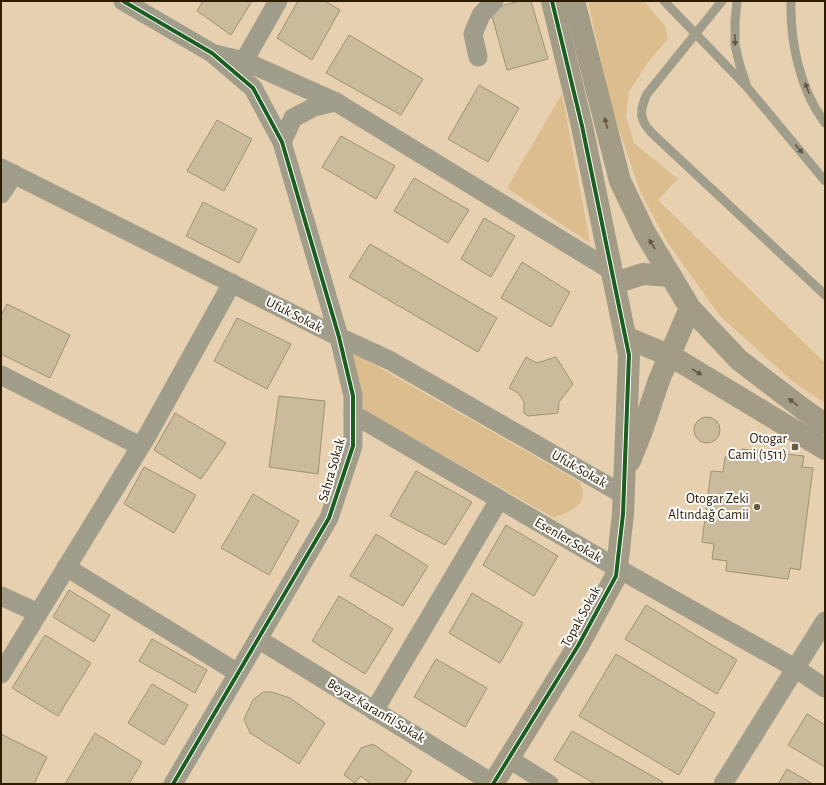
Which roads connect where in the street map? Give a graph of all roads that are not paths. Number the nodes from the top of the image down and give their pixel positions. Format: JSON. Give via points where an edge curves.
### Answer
{"nodes":[{"id":1,"x":122,"y":1,"type":"edge"},
{"id":2,"x":278,"y":1,"type":"edge"},
{"id":3,"x":494,"y":1,"type":"edge"},
{"id":4,"x":552,"y":1,"type":"edge"},
{"id":5,"x":574,"y":1,"type":"edge"},
{"id":6,"x":664,"y":1,"type":"edge"},
{"id":7,"x":722,"y":1,"type":"edge"},
{"id":8,"x":738,"y":1,"type":"edge"},
{"id":9,"x":791,"y":1,"type":"edge"},
{"id":10,"x":696,"y":33,"type":"junction"},
{"id":11,"x":212,"y":53,"type":"junction"},
{"id":12,"x":478,"y":57,"type":"dead end"},
{"id":13,"x":244,"y":61,"type":"junction"},
{"id":14,"x":747,"y":87,"type":"junction"},
{"id":15,"x":336,"y":102,"type":"junction"},
{"id":16,"x":825,"y":123,"type":"edge"},
{"id":17,"x":282,"y":142,"type":"junction"},
{"id":18,"x":7,"y":171,"type":"edge"},
{"id":19,"x":825,"y":181,"type":"edge"},
{"id":20,"x":1,"y":194,"type":"edge"},
{"id":21,"x":671,"y":276,"type":"junction"},
{"id":22,"x":614,"y":277,"type":"junction"},
{"id":23,"x":232,"y":284,"type":"junction"},
{"id":24,"x":825,"y":295,"type":"edge"},
{"id":25,"x":690,"y":308,"type":"junction"},
{"id":26,"x":625,"y":336,"type":"junction"},
{"id":27,"x":339,"y":337,"type":"junction"},
{"id":28,"x":671,"y":356,"type":"junction"},
{"id":29,"x":1,"y":375,"type":"edge"},
{"id":30,"x":353,"y":414,"type":"junction"},
{"id":31,"x":825,"y":424,"type":"edge"},
{"id":32,"x":140,"y":446,"type":"junction"},
{"id":33,"x":825,"y":449,"type":"edge"},
{"id":34,"x":624,"y":486,"type":"junction"},
{"id":35,"x":499,"y":500,"type":"junction"},
{"id":36,"x":66,"y":567,"type":"junction"},
{"id":37,"x":617,"y":568,"type":"junction"},
{"id":38,"x":1,"y":596,"type":"edge"},
{"id":39,"x":38,"y":613,"type":"junction"},
{"id":40,"x":825,"y":621,"type":"edge"},
{"id":41,"x":258,"y":639,"type":"junction"},
{"id":42,"x":795,"y":668,"type":"junction"},
{"id":43,"x":238,"y":673,"type":"junction"},
{"id":44,"x":1,"y":674,"type":"edge"},
{"id":45,"x":825,"y":688,"type":"edge"},
{"id":46,"x":374,"y":710,"type":"junction"},
{"id":47,"x":508,"y":759,"type":"junction"},
{"id":48,"x":173,"y":784,"type":"edge"},
{"id":49,"x":494,"y":784,"type":"edge"},
{"id":50,"x":549,"y":784,"type":"edge"},
{"id":51,"x":723,"y":784,"type":"edge"}],
"edges":[{"from":1,"to":11,"type":"street"},
{"from":2,"to":13,"type":"street"},
{"from":3,"to":12,"type":"street","via":[[481,15],[473,34]]},
{"from":4,"to":22,"type":"street","name":"Topak Sokak"},
{"from":21,"to":5,"type":"street","one_way":true,"via":[[645,233],[620,181]]},
{"from":6,"to":10,"type":"lane"},
{"from":7,"to":10,"type":"lane"},
{"from":8,"to":14,"type":"lane","one_way":true,"via":[[735,45]]},
{"from":16,"to":9,"type":"lane","one_way":true,"via":[[802,78],[793,36]]},
{"from":10,"to":14,"type":"lane"},
{"from":10,"to":24,"type":"lane","via":[[642,103],[641,116],[645,127]]},
{"from":11,"to":13,"type":"street"},
{"from":11,"to":17,"type":"street","name":"Sahra Sokak","via":[[253,88]]},
{"from":13,"to":15,"type":"street"},
{"from":14,"to":19,"type":"lane","one_way":true},
{"from":15,"to":17,"type":"street","via":[[314,107],[293,118]]},
{"from":15,"to":22,"type":"street"},
{"from":17,"to":27,"type":"street","name":"Sahra Sokak"},
{"from":18,"to":20,"type":"street"},
{"from":18,"to":23,"type":"street","name":"Ufuk Sokak"},
{"from":21,"to":22,"type":"street","via":[[643,274]]},
{"from":21,"to":25,"type":"street"},
{"from":22,"to":26,"type":"street","name":"Topak Sokak"},
{"from":23,"to":27,"type":"street","name":"Ufuk Sokak"},
{"from":23,"to":32,"type":"street"},
{"from":25,"to":28,"type":"street"},
{"from":31,"to":25,"type":"street","one_way":true,"via":[[740,360]]},
{"from":26,"to":28,"type":"street"},
{"from":26,"to":34,"type":"street","name":"Topak Sokak","via":[[629,355]]},
{"from":27,"to":30,"type":"street","name":"Sahra Sokak","via":[[353,396]]},
{"from":27,"to":34,"type":"street","name":"Ufuk Sokak","via":[[389,360]]},
{"from":28,"to":33,"type":"street","one_way":true},
{"from":28,"to":34,"type":"street","via":[[659,380]]},
{"from":29,"to":32,"type":"street"},
{"from":30,"to":35,"type":"street","name":"Esenler Sokak"},
{"from":30,"to":41,"type":"street","name":"Sahra Sokak","via":[[353,446],[329,518]]},
{"from":32,"to":36,"type":"street"},
{"from":34,"to":37,"type":"street","name":"Topak Sokak"},
{"from":35,"to":37,"type":"street","name":"Esenler Sokak"},
{"from":35,"to":46,"type":"street"},
{"from":36,"to":39,"type":"street"},
{"from":36,"to":43,"type":"street"},
{"from":37,"to":42,"type":"street","name":"Esenler Sokak"},
{"from":37,"to":47,"type":"street","name":"Topak Sokak","via":[[616,576],[578,646]]},
{"from":38,"to":39,"type":"street"},
{"from":39,"to":44,"type":"street"},
{"from":40,"to":42,"type":"street"},
{"from":41,"to":43,"type":"street","name":"Sahra Sokak"},
{"from":41,"to":46,"type":"street","name":"Beyaz Karanfil Sokak"},
{"from":42,"to":45,"type":"street","name":"Esenler Sokak"},
{"from":42,"to":51,"type":"street"},
{"from":43,"to":48,"type":"street","name":"Sahra Sokak"},
{"from":46,"to":49,"type":"street","name":"Beyaz Karanfil Sokak"},
{"from":47,"to":49,"type":"street","name":"Topak Sokak"},
{"from":47,"to":50,"type":"street"}]}
